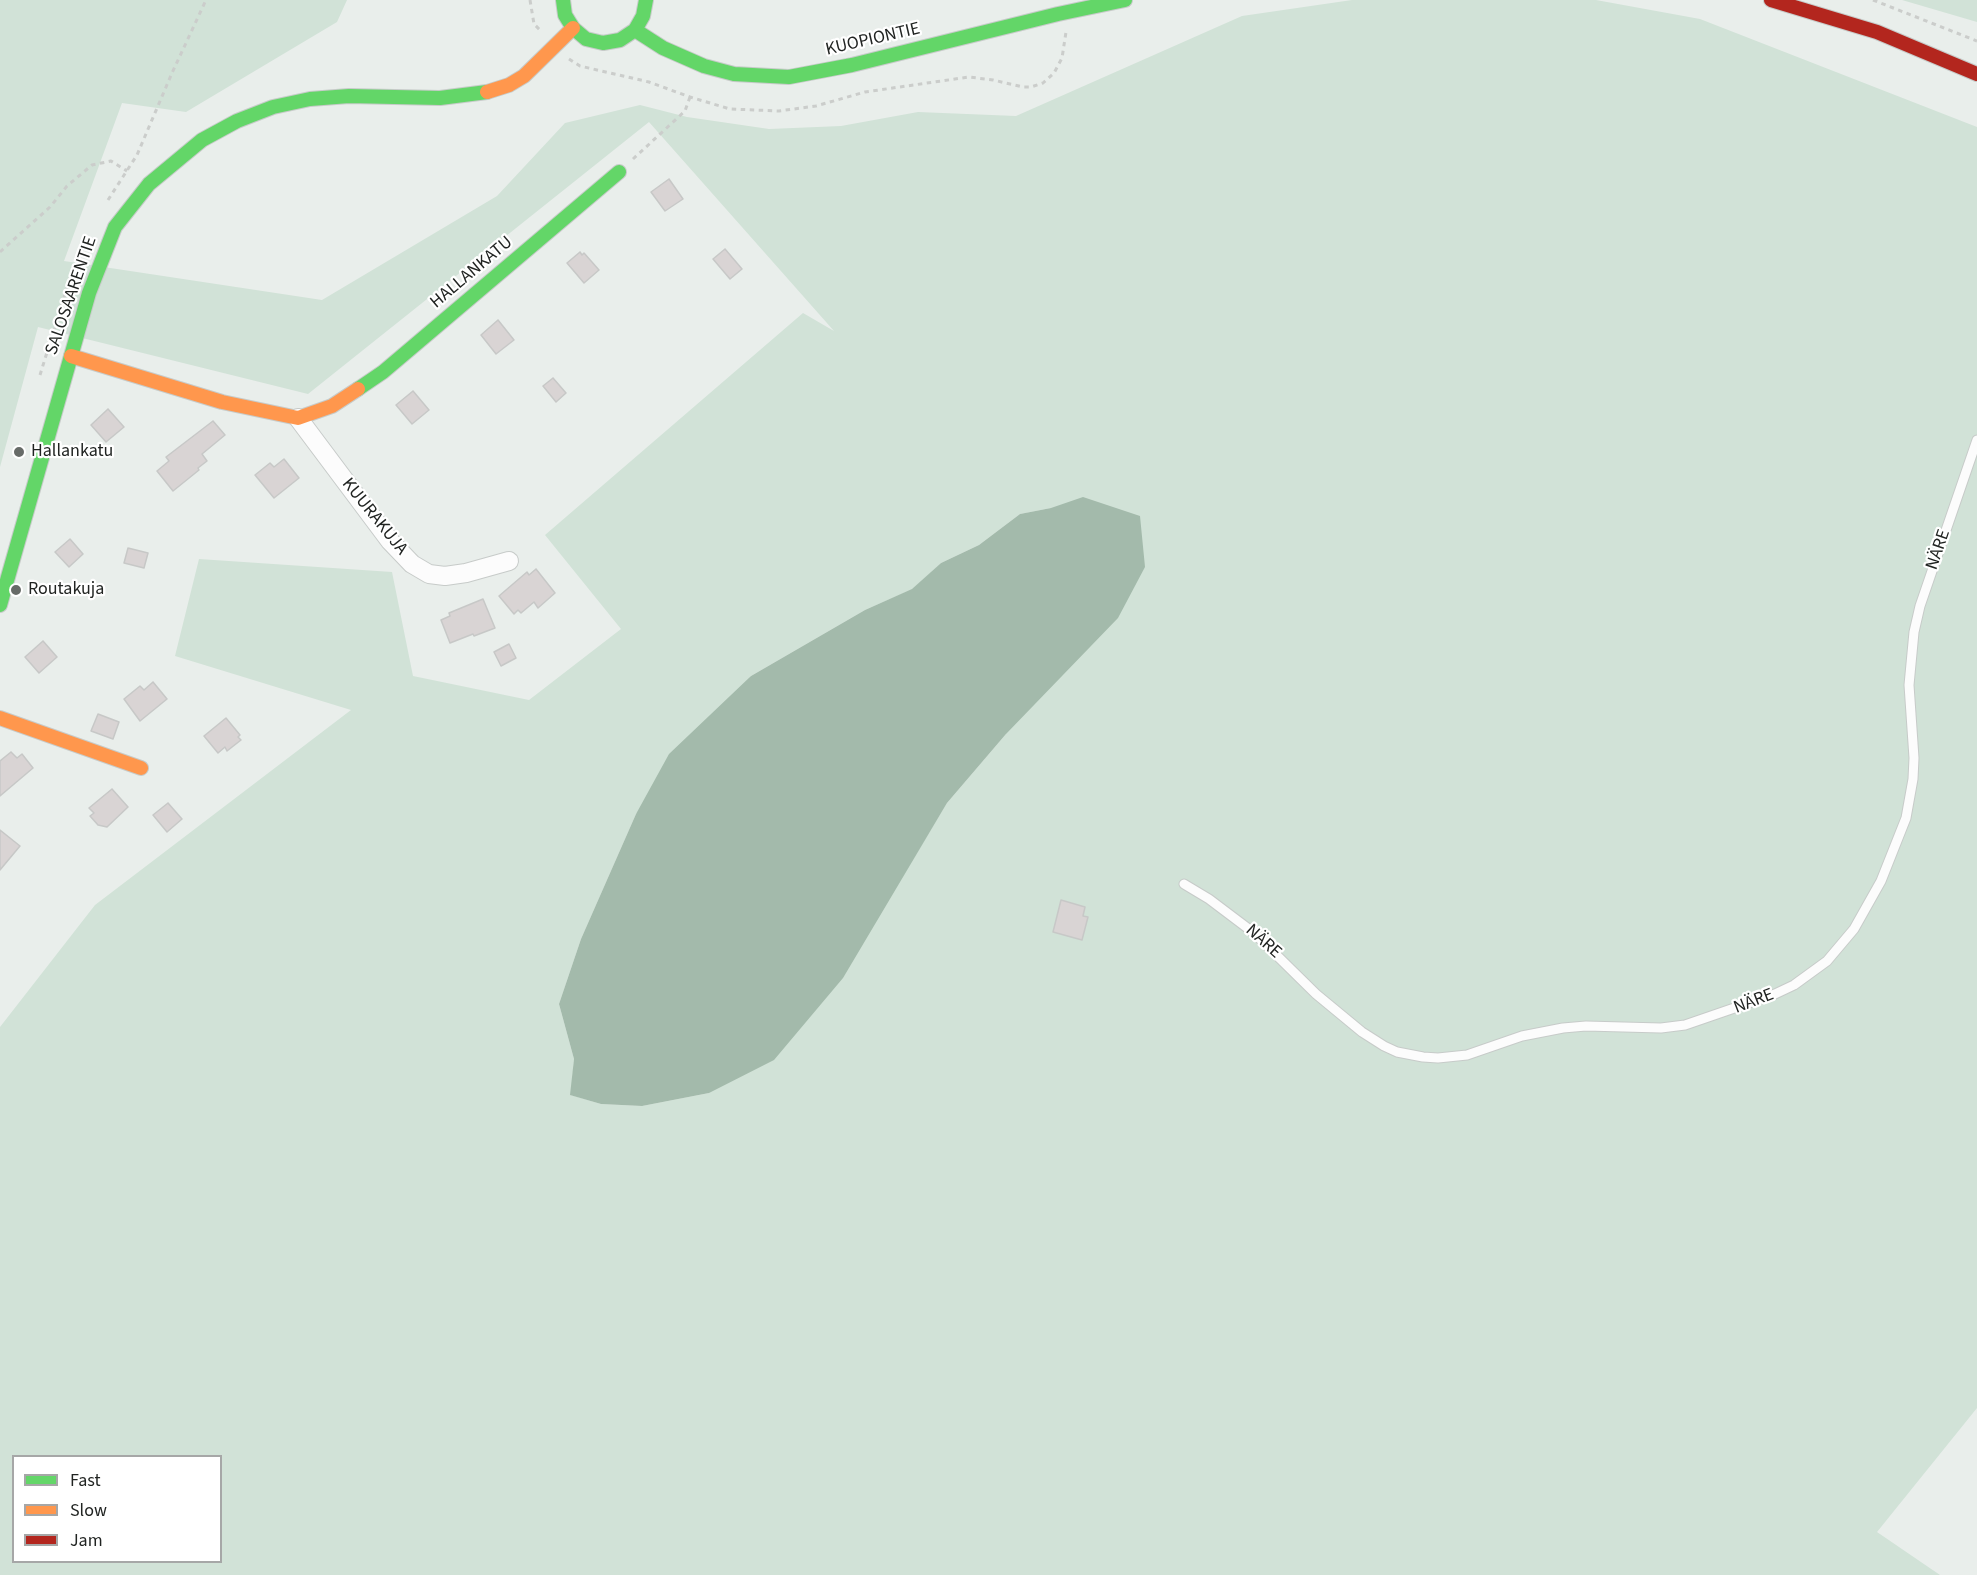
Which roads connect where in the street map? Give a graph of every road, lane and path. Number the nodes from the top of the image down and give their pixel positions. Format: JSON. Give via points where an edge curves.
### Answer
{"nodes":[{"id":1,"x":206,"y":0,"type":"edge"},
{"id":2,"x":563,"y":0,"type":"edge"},
{"id":3,"x":645,"y":0,"type":"edge"},
{"id":4,"x":1125,"y":0,"type":"edge"},
{"id":5,"x":1771,"y":0,"type":"edge"},
{"id":6,"x":1873,"y":0,"type":"edge"},
{"id":7,"x":573,"y":28,"type":"junction"},
{"id":8,"x":635,"y":30,"type":"junction"},
{"id":9,"x":1977,"y":41,"type":"edge"},
{"id":10,"x":1977,"y":74,"type":"edge"},
{"id":11,"x":690,"y":97,"type":"dead end"},
{"id":12,"x":619,"y":172,"type":"joint"},
{"id":13,"x":0,"y":252,"type":"edge"},
{"id":14,"x":71,"y":356,"type":"junction"},
{"id":15,"x":298,"y":418,"type":"junction"},
{"id":16,"x":1977,"y":440,"type":"edge"},
{"id":17,"x":509,"y":561,"type":"dead end"},
{"id":18,"x":0,"y":605,"type":"edge"},
{"id":19,"x":0,"y":718,"type":"edge"},
{"id":20,"x":141,"y":768,"type":"dead end"},
{"id":21,"x":1184,"y":884,"type":"dead end"}],
"edges":[{"from":1,"to":13,"type":"path","via":[[127,171],[111,161],[92,165]]},
{"from":2,"to":7,"type":"street","via":[[565,15]]},
{"from":3,"to":8,"type":"street","via":[[643,16]]},
{"from":4,"to":8,"type":"street","name":"KUOPIONTIE","via":[[789,77],[734,74],[704,66],[663,48]]},
{"from":5,"to":10,"type":"street","via":[[1877,32]]},
{"from":6,"to":9,"type":"path"},
{"from":7,"to":8,"type":"street","via":[[586,39],[603,43],[620,40]]},
{"from":7,"to":14,"type":"street","name":"SALOSAARENTIE","via":[[524,75],[492,91],[440,98],[310,99],[273,107],[202,140],[149,184],[115,227],[89,293]]},
{"from":11,"to":12,"type":"path","via":[[685,111]]},
{"from":12,"to":15,"type":"street","name":"HALLANKATU","via":[[383,372],[332,406]]},
{"from":14,"to":15,"type":"street","via":[[222,402]]},
{"from":14,"to":18,"type":"street","name":"SALOSAARENTIE"},
{"from":15,"to":17,"type":"street","name":"KUURAKUJA","via":[[390,541],[412,564],[429,574],[445,576]]},
{"from":16,"to":21,"type":"lane","name":"NÄRE","via":[[1914,632],[1909,685],[1914,758],[1906,818],[1881,880],[1854,929],[1827,961],[1794,985],[1685,1025],[1563,1028],[1521,1036],[1453,1058],[1410,1055],[1384,1046],[1362,1032],[1316,994],[1254,933]]},
{"from":19,"to":20,"type":"street"}]}
